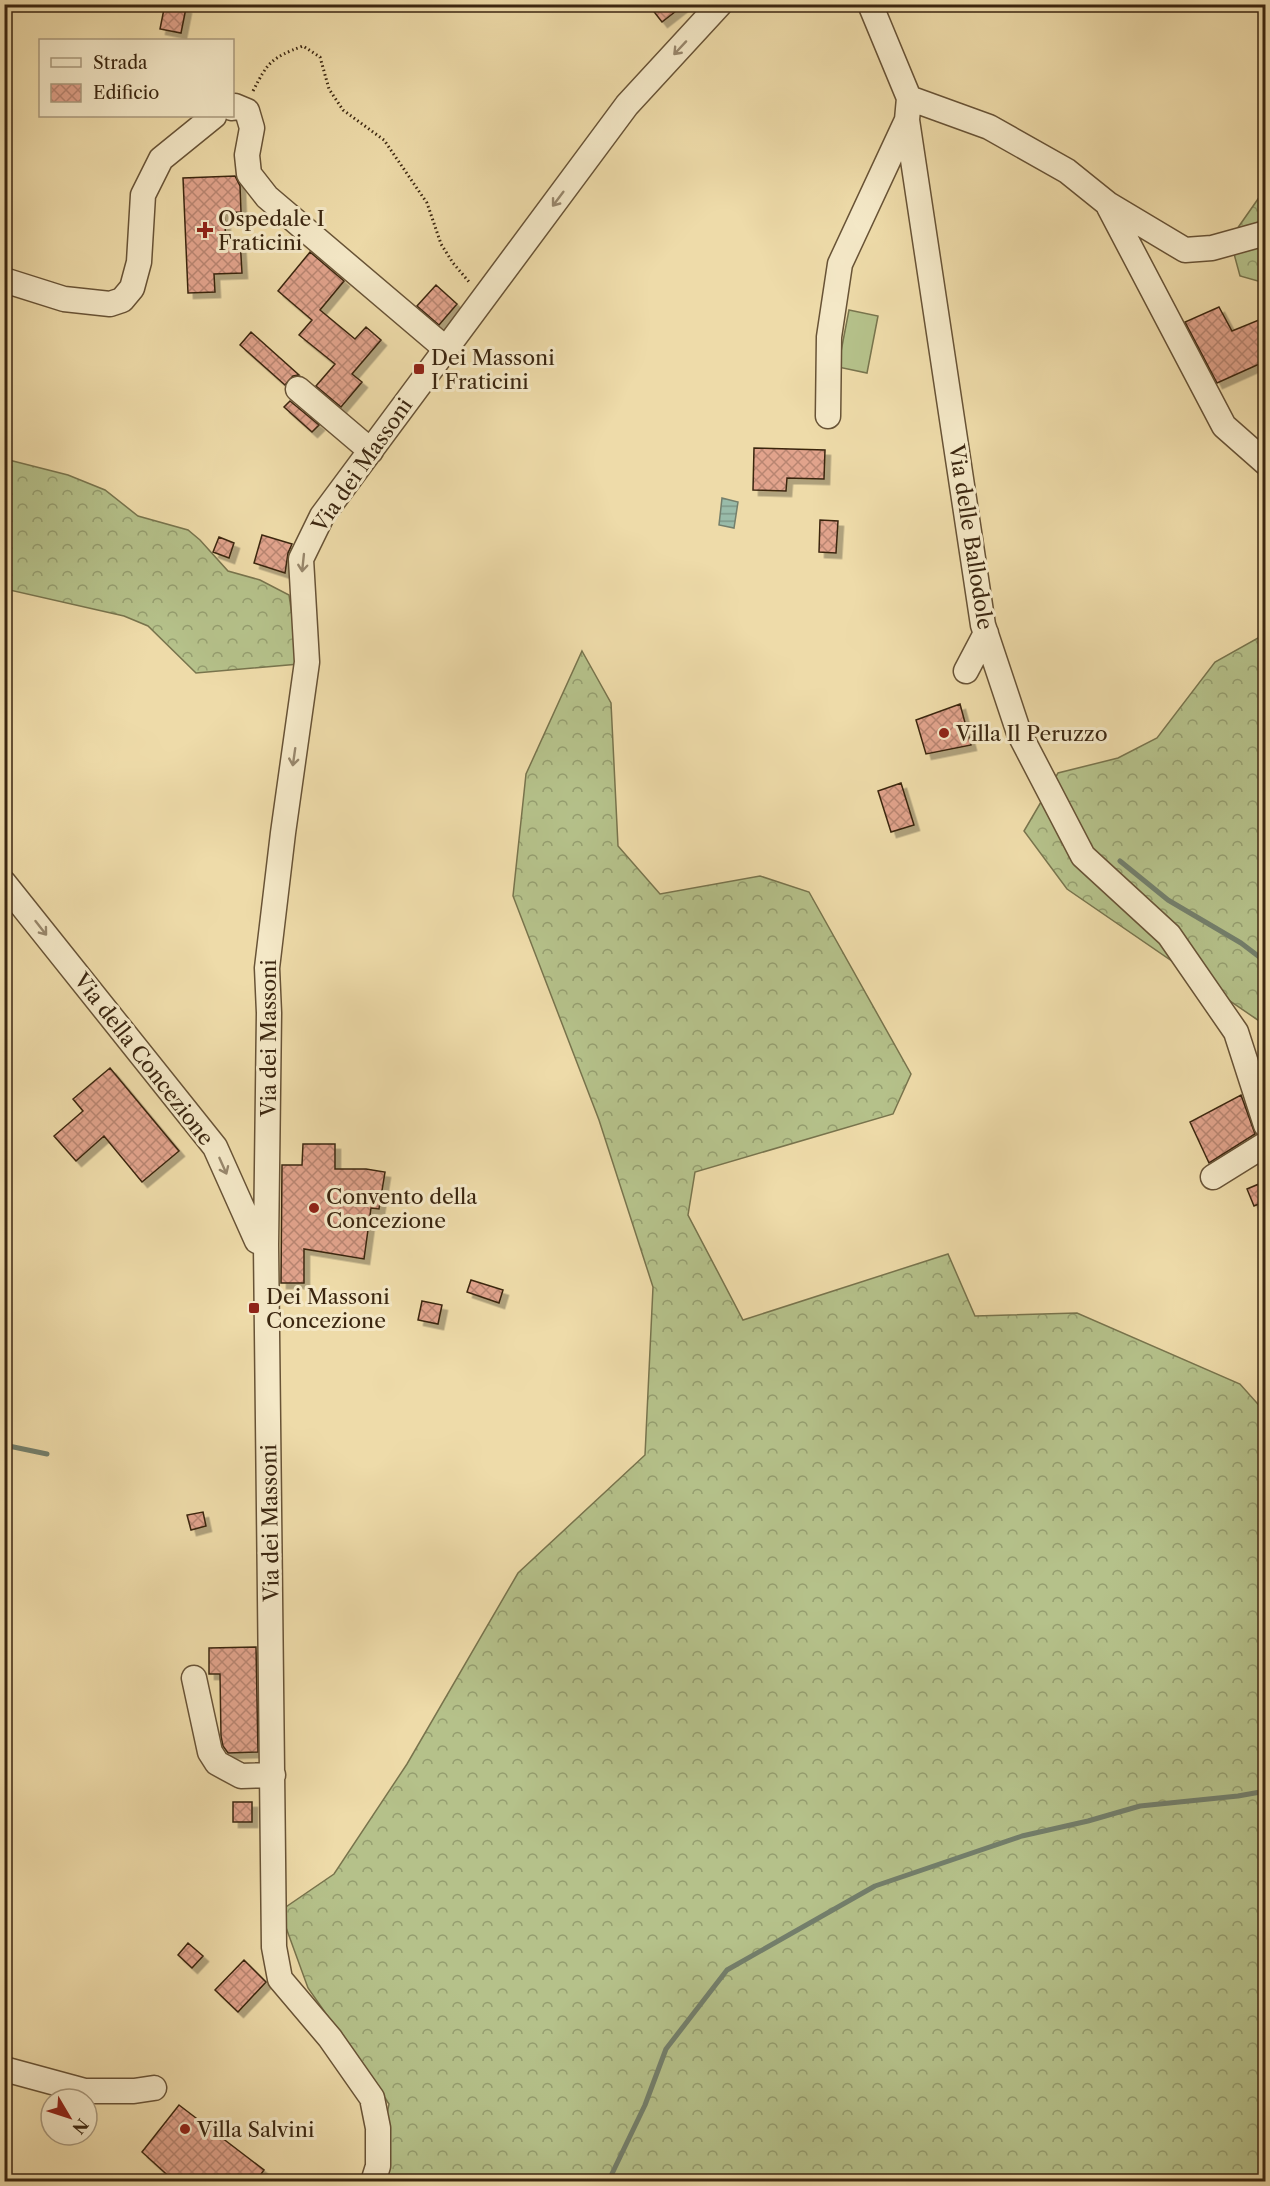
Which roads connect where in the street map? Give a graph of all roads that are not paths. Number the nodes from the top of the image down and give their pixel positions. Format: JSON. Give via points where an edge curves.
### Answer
{"nodes":[{"id":1,"x":720,"y":4,"type":"edge"},
{"id":2,"x":870,"y":4,"type":"edge"},
{"id":3,"x":908,"y":109,"type":"junction"},
{"id":4,"x":240,"y":110,"type":"edge"},
{"id":5,"x":213,"y":117,"type":"edge"},
{"id":6,"x":1107,"y":204,"type":"junction"},
{"id":7,"x":1266,"y":233,"type":"edge"},
{"id":8,"x":4,"y":280,"type":"edge"},
{"id":9,"x":446,"y":349,"type":"junction"},
{"id":10,"x":298,"y":389,"type":"dead end"},
{"id":11,"x":828,"y":416,"type":"dead end"},
{"id":12,"x":371,"y":451,"type":"junction"},
{"id":13,"x":1266,"y":463,"type":"edge"},
{"id":14,"x":986,"y":633,"type":"junction"},
{"id":15,"x":966,"y":671,"type":"dead end"},
{"id":16,"x":4,"y":883,"type":"edge"},
{"id":17,"x":1266,"y":1125,"type":"edge"},
{"id":18,"x":1266,"y":1144,"type":"edge"},
{"id":19,"x":1213,"y":1178,"type":"dead end"},
{"id":20,"x":266,"y":1245,"type":"junction"},
{"id":21,"x":194,"y":1678,"type":"dead end"},
{"id":22,"x":273,"y":1775,"type":"junction"},
{"id":23,"x":4,"y":2069,"type":"edge"},
{"id":24,"x":154,"y":2088,"type":"dead end"},
{"id":25,"x":373,"y":2181,"type":"edge"}],
"edges":[{"from":1,"to":9,"type":"street","name":"Via dei Massoni","one_way":true,"via":[[627,105]]},
{"from":2,"to":3,"type":"street","name":"Via delle Ballodole"},
{"from":3,"to":6,"type":"street","via":[[988,127],[1067,171]]},
{"from":3,"to":11,"type":"street","via":[[840,264],[829,337]]},
{"from":3,"to":14,"type":"street","name":"Via delle Ballodole"},
{"from":4,"to":9,"type":"street","via":[[252,128],[249,174],[267,197]]},
{"from":5,"to":8,"type":"street","via":[[161,159],[143,195],[139,262],[132,288],[122,300],[110,304],[64,299]]},
{"from":6,"to":7,"type":"street","via":[[1185,250],[1212,248]]},
{"from":6,"to":13,"type":"street","via":[[1224,426]]},
{"from":9,"to":12,"type":"street","name":"Via dei Massoni"},
{"from":10,"to":12,"type":"street"},
{"from":12,"to":20,"type":"street","name":"Via dei Massoni","one_way":true,"via":[[322,516],[301,559],[307,662],[267,968]]},
{"from":14,"to":15,"type":"street"},
{"from":14,"to":17,"type":"street","name":"Via delle Ballodole","via":[[1019,733],[1083,856],[1169,935],[1236,1032]]},
{"from":16,"to":20,"type":"street","name":"Via della Concezione","one_way":true,"via":[[215,1147],[257,1241]]},
{"from":18,"to":19,"type":"street"},
{"from":20,"to":22,"type":"street","name":"Via dei Massoni"},
{"from":21,"to":22,"type":"street","via":[[210,1752],[218,1763],[241,1776]]},
{"from":22,"to":25,"type":"street","name":"Via dei Massoni","via":[[274,1947],[280,1979],[330,2038],[372,2098],[378,2128],[378,2166]]},
{"from":23,"to":24,"type":"street","via":[[85,2091]]}]}
